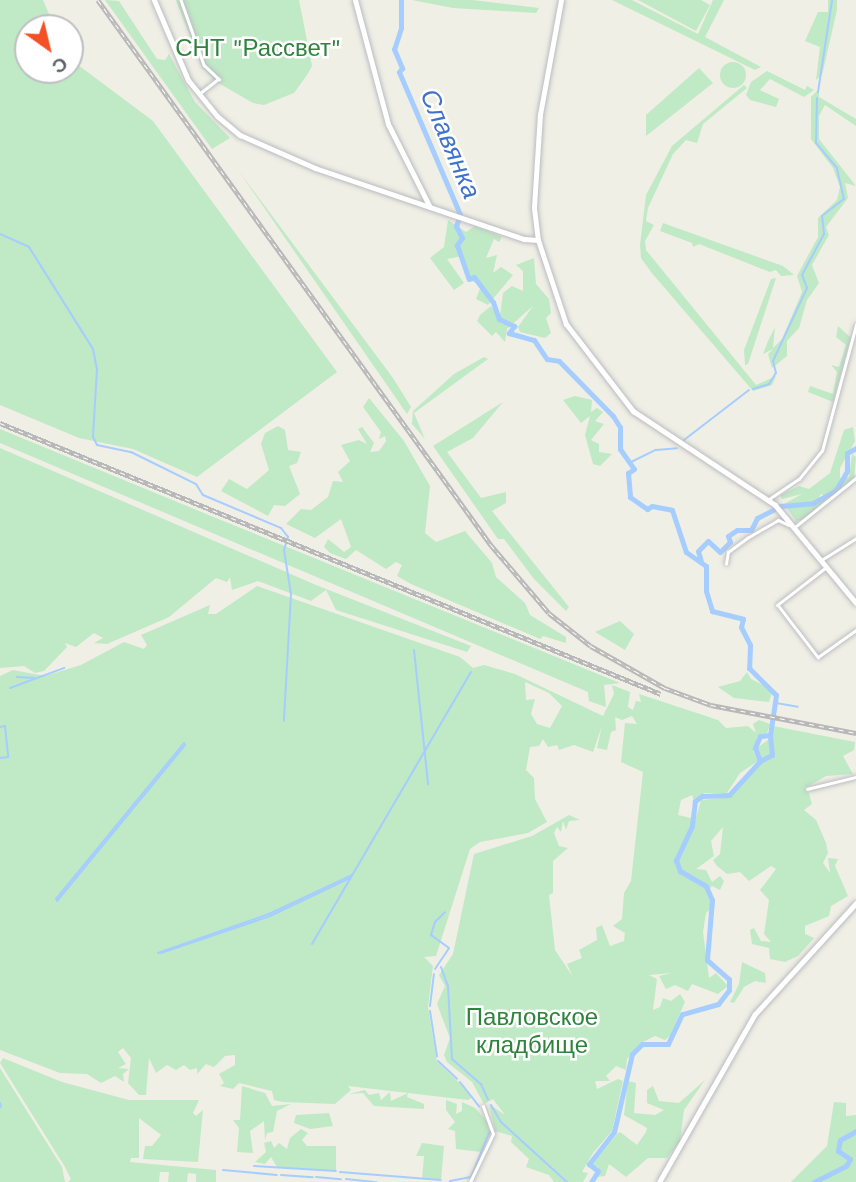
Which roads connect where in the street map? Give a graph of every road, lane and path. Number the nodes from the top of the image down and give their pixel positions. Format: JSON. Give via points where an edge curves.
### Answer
{"nodes":[{"id":1,"x":154,"y":0,"type":"edge"},
{"id":2,"x":181,"y":0,"type":"edge"},
{"id":3,"x":355,"y":0,"type":"edge"},
{"id":4,"x":561,"y":0,"type":"edge"},
{"id":5,"x":197,"y":95,"type":"junction"},
{"id":6,"x":430,"y":207,"type":"junction"},
{"id":7,"x":538,"y":240,"type":"junction"},
{"id":8,"x":856,"y":325,"type":"edge"},
{"id":9,"x":856,"y":479,"type":"edge"},
{"id":10,"x":769,"y":499,"type":"junction"},
{"id":11,"x":798,"y":527,"type":"junction"},
{"id":12,"x":856,"y":538,"type":"edge"},
{"id":13,"x":823,"y":559,"type":"junction"},
{"id":14,"x":726,"y":564,"type":"dead end"},
{"id":15,"x":828,"y":567,"type":"junction"},
{"id":16,"x":855,"y":599,"type":"edge"},
{"id":17,"x":856,"y":630,"type":"edge"},
{"id":18,"x":856,"y":777,"type":"edge"},
{"id":19,"x":807,"y":789,"type":"dead end"},
{"id":20,"x":856,"y":903,"type":"edge"},
{"id":21,"x":483,"y":1107,"type":"dead end"},
{"id":22,"x":470,"y":1182,"type":"edge"},
{"id":23,"x":659,"y":1182,"type":"edge"}],
"edges":[{"from":1,"to":5,"type":"street","via":[[180,66]]},
{"from":2,"to":5,"type":"street","via":[[204,65],[219,79]]},
{"from":3,"to":6,"type":"street","via":[[388,124]]},
{"from":4,"to":7,"type":"street","via":[[540,114],[534,208]]},
{"from":5,"to":6,"type":"street","via":[[230,128],[255,144]]},
{"from":6,"to":7,"type":"street"},
{"from":7,"to":10,"type":"street","via":[[566,324],[634,411]]},
{"from":8,"to":10,"type":"street","via":[[822,451],[799,479]]},
{"from":9,"to":11,"type":"street"},
{"from":10,"to":11,"type":"street"},
{"from":11,"to":13,"type":"street"},
{"from":11,"to":14,"type":"street","via":[[778,520],[728,552]]},
{"from":12,"to":13,"type":"street"},
{"from":13,"to":15,"type":"street"},
{"from":15,"to":16,"type":"street"},
{"from":15,"to":17,"type":"street","via":[[778,605],[815,656]]},
{"from":18,"to":19,"type":"street"},
{"from":20,"to":23,"type":"street","via":[[755,1014]]},
{"from":21,"to":22,"type":"street","via":[[493,1134]]}]}
